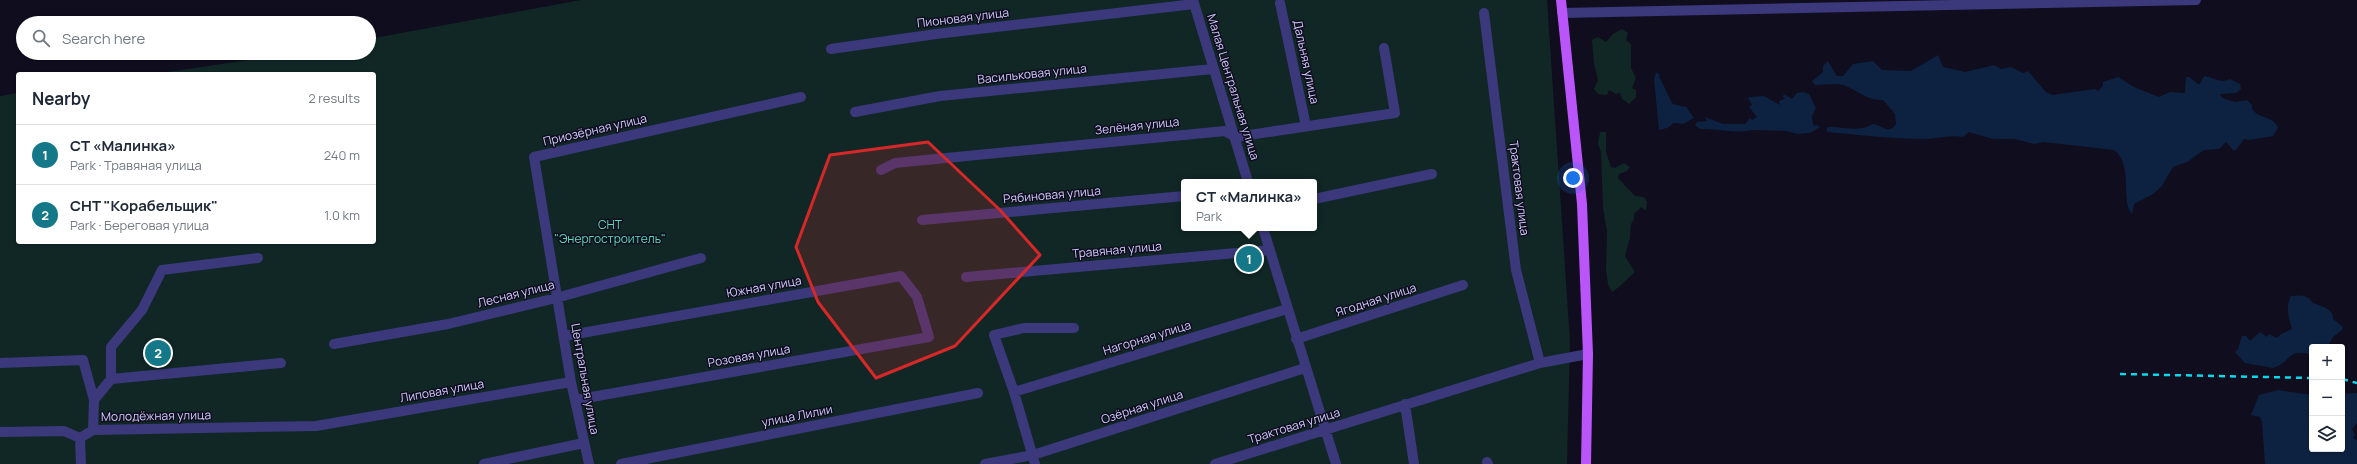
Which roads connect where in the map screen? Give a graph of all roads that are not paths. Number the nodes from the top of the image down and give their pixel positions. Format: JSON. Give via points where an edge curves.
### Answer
{"nodes":[{"id":1,"x":1561,"y":0,"type":"edge"},
{"id":2,"x":2196,"y":0,"type":"edge"},
{"id":3,"x":1193,"y":2,"type":"edge"},
{"id":4,"x":1280,"y":3,"type":"dead end"},
{"id":5,"x":1484,"y":13,"type":"dead end"},
{"id":6,"x":1562,"y":13,"type":"junction"},
{"id":7,"x":1384,"y":48,"type":"dead end"},
{"id":8,"x":831,"y":49,"type":"dead end"},
{"id":9,"x":1214,"y":69,"type":"junction"},
{"id":10,"x":801,"y":97,"type":"dead end"},
{"id":11,"x":855,"y":112,"type":"dead end"},
{"id":12,"x":1306,"y":126,"type":"junction"},
{"id":13,"x":1236,"y":137,"type":"junction"},
{"id":14,"x":882,"y":170,"type":"dead end"},
{"id":15,"x":1432,"y":174,"type":"dead end"},
{"id":16,"x":1247,"y":179,"type":"edge"},
{"id":17,"x":1181,"y":196,"type":"edge"},
{"id":18,"x":1317,"y":198,"type":"edge"},
{"id":19,"x":922,"y":220,"type":"dead end"},
{"id":20,"x":1264,"y":231,"type":"edge"},
{"id":21,"x":1270,"y":250,"type":"junction"},
{"id":22,"x":258,"y":258,"type":"dead end"},
{"id":23,"x":701,"y":258,"type":"dead end"},
{"id":24,"x":966,"y":277,"type":"dead end"},
{"id":25,"x":1463,"y":285,"type":"dead end"},
{"id":26,"x":556,"y":298,"type":"junction"},
{"id":27,"x":1287,"y":309,"type":"junction"},
{"id":28,"x":1074,"y":328,"type":"dead end"},
{"id":29,"x":565,"y":336,"type":"junction"},
{"id":30,"x":929,"y":337,"type":"joint"},
{"id":31,"x":1296,"y":339,"type":"junction"},
{"id":32,"x":334,"y":344,"type":"dead end"},
{"id":33,"x":1588,"y":354,"type":"junction"},
{"id":34,"x":0,"y":363,"type":"edge"},
{"id":35,"x":281,"y":363,"type":"dead end"},
{"id":36,"x":1540,"y":363,"type":"junction"},
{"id":37,"x":1305,"y":368,"type":"junction"},
{"id":38,"x":111,"y":379,"type":"junction"},
{"id":39,"x":571,"y":382,"type":"junction"},
{"id":40,"x":978,"y":392,"type":"dead end"},
{"id":41,"x":1014,"y":392,"type":"junction"},
{"id":42,"x":94,"y":400,"type":"junction"},
{"id":43,"x":575,"y":400,"type":"junction"},
{"id":44,"x":1405,"y":404,"type":"junction"},
{"id":45,"x":316,"y":426,"type":"joint"},
{"id":46,"x":93,"y":430,"type":"junction"},
{"id":47,"x":1326,"y":430,"type":"junction"},
{"id":48,"x":0,"y":432,"type":"edge"},
{"id":49,"x":80,"y":438,"type":"junction"},
{"id":50,"x":584,"y":443,"type":"junction"},
{"id":51,"x":1034,"y":460,"type":"edge"},
{"id":52,"x":81,"y":464,"type":"edge"},
{"id":53,"x":484,"y":464,"type":"edge"},
{"id":54,"x":590,"y":464,"type":"edge"},
{"id":55,"x":621,"y":464,"type":"edge"},
{"id":56,"x":985,"y":464,"type":"edge"},
{"id":57,"x":1215,"y":464,"type":"edge"},
{"id":58,"x":1336,"y":464,"type":"edge"},
{"id":59,"x":1414,"y":464,"type":"edge"},
{"id":60,"x":1586,"y":464,"type":"edge"}],
"edges":[{"from":1,"to":6,"type":"main road"},
{"from":2,"to":6,"type":"street"},
{"from":3,"to":8,"type":"street","name":"Пионовая улица"},
{"from":3,"to":9,"type":"street","name":"Малая Центральная улица"},
{"from":4,"to":12,"type":"street","name":"Дальняя улица"},
{"from":5,"to":36,"type":"street","name":"Трактовая улица","via":[[1516,270]]},
{"from":6,"to":33,"type":"main road","via":[[1582,204]]},
{"from":7,"to":12,"type":"street","name":"Зелёная улица","via":[[1395,113]]},
{"from":9,"to":11,"type":"street","name":"Васильковая улица","via":[[940,96]]},
{"from":9,"to":13,"type":"street","name":"Малая Центральная улица"},
{"from":10,"to":26,"type":"street","name":"Приозёрная улица","via":[[534,157]]},
{"from":12,"to":13,"type":"street","name":"Зелёная улица"},
{"from":13,"to":14,"type":"street","name":"Зелёная улица","via":[[1225,131],[895,163]]},
{"from":13,"to":16,"type":"street","name":"Малая Центральная улица"},
{"from":15,"to":18,"type":"street"},
{"from":17,"to":19,"type":"street","name":"Рябиновая улица"},
{"from":20,"to":21,"type":"street"},
{"from":21,"to":24,"type":"street","name":"Травяная улица"},
{"from":21,"to":27,"type":"street"},
{"from":22,"to":38,"type":"street","via":[[162,270],[142,310],[111,347]]},
{"from":23,"to":26,"type":"street","name":"Лесная улица"},
{"from":25,"to":31,"type":"street","name":"Ягодная улица"},
{"from":26,"to":29,"type":"street","name":"Центральная улица"},
{"from":26,"to":32,"type":"street","name":"Лесная улица","via":[[448,324]]},
{"from":27,"to":31,"type":"street"},
{"from":27,"to":41,"type":"street","name":"Нагорная улица"},
{"from":28,"to":41,"type":"street","via":[[1024,328],[994,335]]},
{"from":29,"to":30,"type":"street","name":"Южная улица","via":[[901,276],[917,297]]},
{"from":29,"to":39,"type":"street","name":"Центральная улица"},
{"from":30,"to":43,"type":"street","name":"Розовая улица"},
{"from":31,"to":37,"type":"street"},
{"from":33,"to":36,"type":"street","name":"Трактовая улица"},
{"from":33,"to":60,"type":"main road"},
{"from":34,"to":42,"type":"street","via":[[83,360]]},
{"from":35,"to":38,"type":"street"},
{"from":36,"to":44,"type":"street","name":"Трактовая улица"},
{"from":37,"to":47,"type":"street"},
{"from":37,"to":51,"type":"street","name":"Озёрная улица"},
{"from":38,"to":42,"type":"street"},
{"from":39,"to":43,"type":"street","name":"Центральная улица"},
{"from":39,"to":45,"type":"street","name":"Липовая улица"},
{"from":40,"to":55,"type":"street","name":"улица Лилии"},
{"from":41,"to":51,"type":"street"},
{"from":42,"to":46,"type":"street"},
{"from":43,"to":50,"type":"street","name":"Центральная улица"},
{"from":44,"to":47,"type":"street","name":"Трактовая улица"},
{"from":44,"to":59,"type":"street"},
{"from":45,"to":46,"type":"street","name":"Молодёжная улица"},
{"from":46,"to":49,"type":"street","name":"Молодёжная улица"},
{"from":47,"to":57,"type":"street","name":"Трактовая улица"},
{"from":47,"to":58,"type":"street"},
{"from":48,"to":49,"type":"street","via":[[64,431]]},
{"from":49,"to":52,"type":"street"},
{"from":50,"to":53,"type":"street"},
{"from":50,"to":54,"type":"street","name":"Центральная улица"},
{"from":51,"to":56,"type":"street","name":"Озёрная улица"}]}
